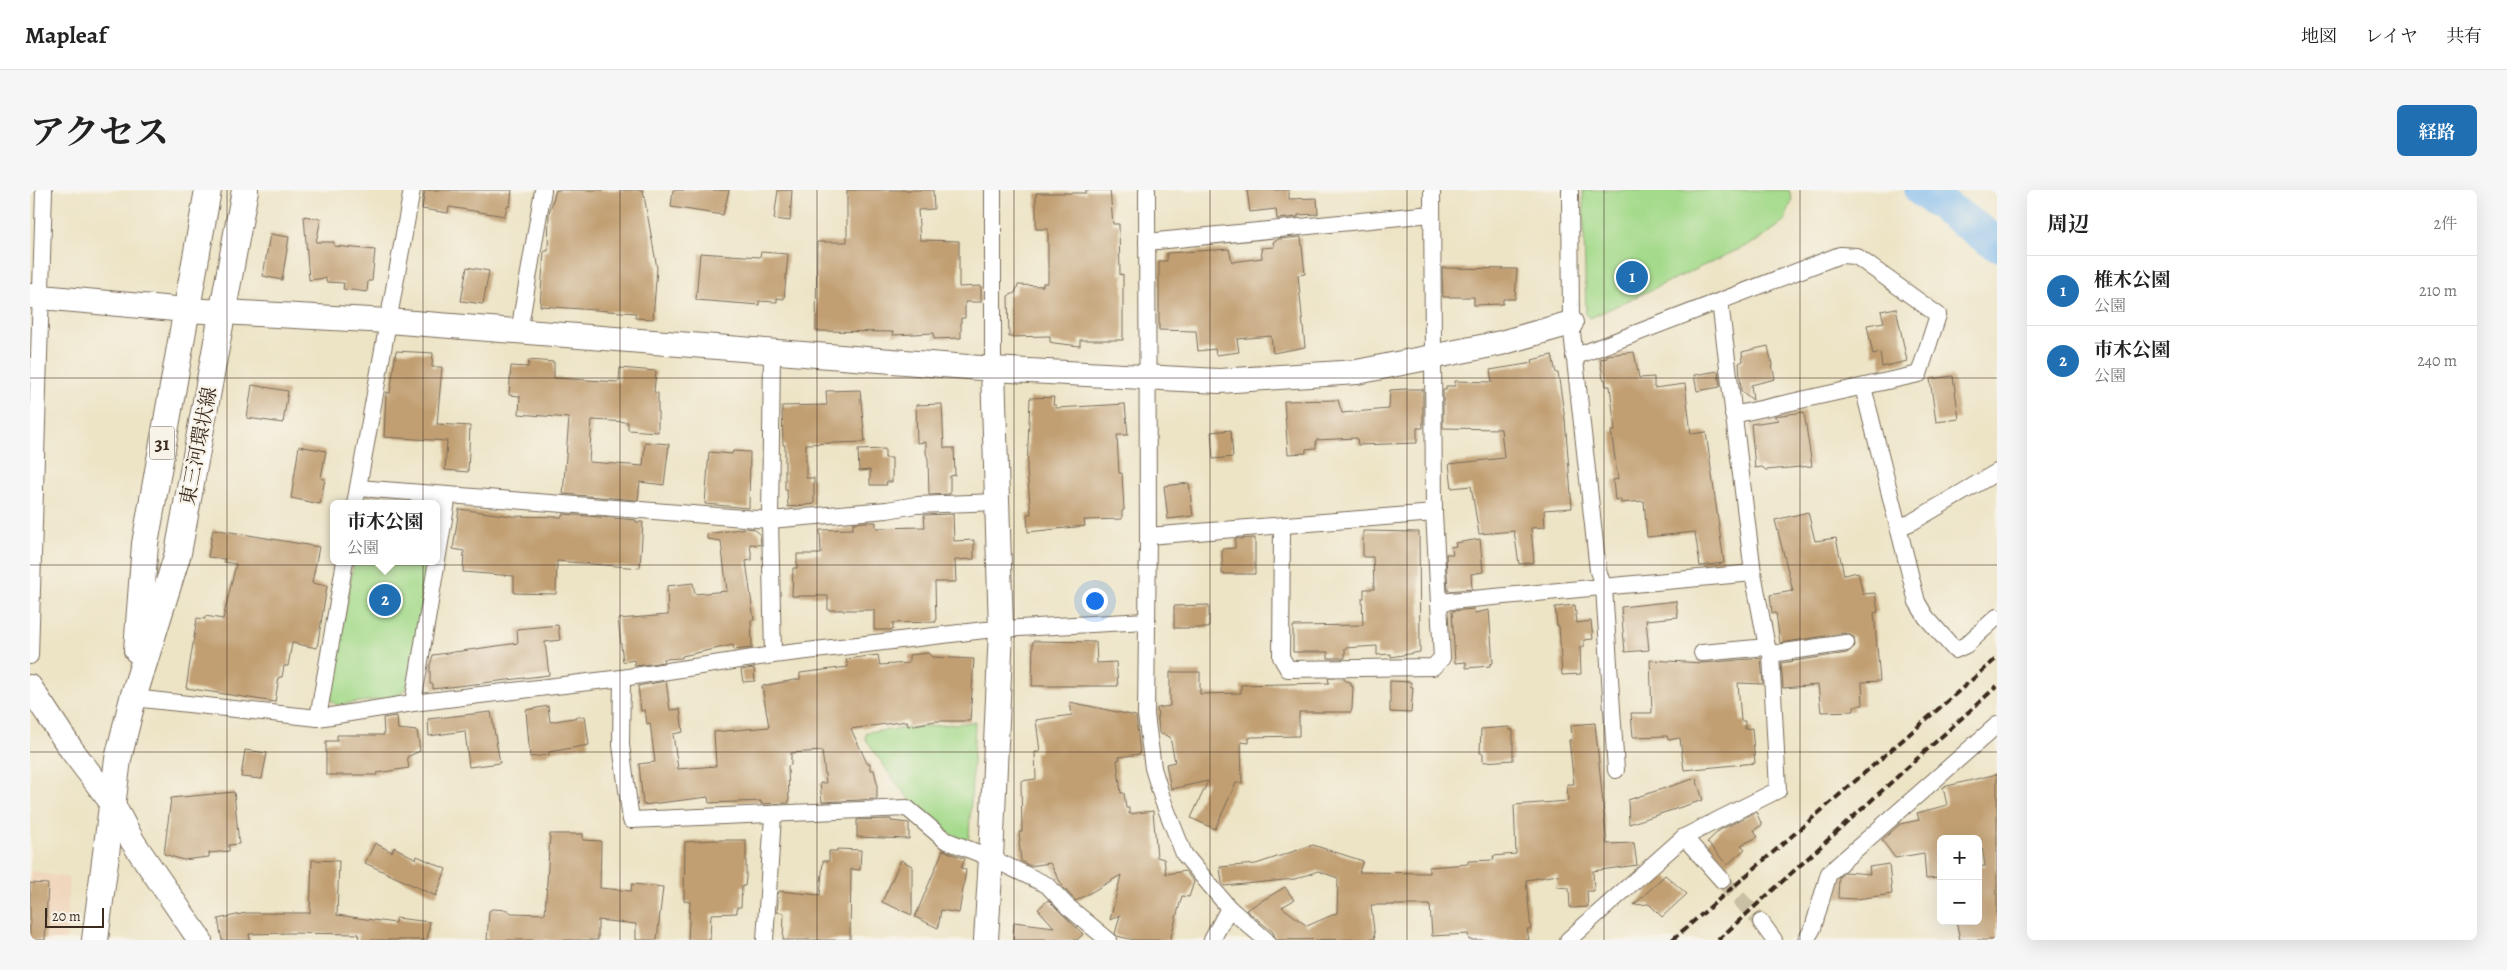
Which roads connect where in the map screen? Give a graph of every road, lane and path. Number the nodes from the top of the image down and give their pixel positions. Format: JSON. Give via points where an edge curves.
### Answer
{"nodes":[{"id":1,"x":208,"y":190,"type":"edge"},
{"id":2,"x":246,"y":190,"type":"edge"},
{"id":3,"x":412,"y":190,"type":"edge"},
{"id":4,"x":543,"y":190,"type":"edge"},
{"id":5,"x":993,"y":190,"type":"edge"},
{"id":6,"x":1147,"y":190,"type":"edge"},
{"id":7,"x":1432,"y":190,"type":"edge"},
{"id":8,"x":1570,"y":190,"type":"edge"},
{"id":9,"x":39,"y":201,"type":"edge"},
{"id":10,"x":1431,"y":214,"type":"junction"},
{"id":11,"x":1147,"y":242,"type":"junction"},
{"id":12,"x":36,"y":297,"type":"edge"},
{"id":13,"x":1720,"y":302,"type":"junction"},
{"id":14,"x":186,"y":310,"type":"junction"},
{"id":15,"x":223,"y":311,"type":"junction"},
{"id":16,"x":388,"y":321,"type":"junction"},
{"id":17,"x":1571,"y":324,"type":"junction"},
{"id":18,"x":518,"y":332,"type":"junction"},
{"id":19,"x":772,"y":353,"type":"junction"},
{"id":20,"x":1574,"y":357,"type":"junction"},
{"id":21,"x":1432,"y":358,"type":"junction"},
{"id":22,"x":993,"y":369,"type":"junction"},
{"id":23,"x":1147,"y":378,"type":"junction"},
{"id":24,"x":1864,"y":387,"type":"junction"},
{"id":25,"x":1733,"y":414,"type":"junction"},
{"id":26,"x":1997,"y":472,"type":"edge"},
{"id":27,"x":448,"y":495,"type":"junction"},
{"id":28,"x":357,"y":496,"type":"edge"},
{"id":29,"x":998,"y":502,"type":"junction"},
{"id":30,"x":1434,"y":514,"type":"junction"},
{"id":31,"x":770,"y":520,"type":"junction"},
{"id":32,"x":1282,"y":526,"type":"junction"},
{"id":33,"x":1898,"y":528,"type":"junction"},
{"id":34,"x":1148,"y":536,"type":"junction"},
{"id":35,"x":440,"y":543,"type":"edge"},
{"id":36,"x":344,"y":565,"type":"edge"},
{"id":37,"x":436,"y":565,"type":"edge"},
{"id":38,"x":1753,"y":573,"type":"junction"},
{"id":39,"x":1604,"y":588,"type":"junction"},
{"id":40,"x":1440,"y":602,"type":"junction"},
{"id":41,"x":1997,"y":617,"type":"edge"},
{"id":42,"x":1146,"y":621,"type":"junction"},
{"id":43,"x":1001,"y":628,"type":"junction"},
{"id":44,"x":1846,"y":643,"type":"dead end"},
{"id":45,"x":1769,"y":650,"type":"junction"},
{"id":46,"x":1702,"y":653,"type":"dead end"},
{"id":47,"x":773,"y":655,"type":"junction"},
{"id":48,"x":30,"y":656,"type":"edge"},
{"id":49,"x":622,"y":678,"type":"junction"},
{"id":50,"x":30,"y":687,"type":"edge"},
{"id":51,"x":134,"y":698,"type":"junction"},
{"id":52,"x":413,"y":703,"type":"junction"},
{"id":53,"x":318,"y":718,"type":"junction"},
{"id":54,"x":1997,"y":724,"type":"edge"},
{"id":55,"x":1616,"y":770,"type":"dead end"},
{"id":56,"x":112,"y":803,"type":"junction"},
{"id":57,"x":774,"y":816,"type":"junction"},
{"id":58,"x":1684,"y":837,"type":"junction"},
{"id":59,"x":991,"y":858,"type":"junction"},
{"id":60,"x":1722,"y":880,"type":"tunnel mouth"},
{"id":61,"x":1229,"y":908,"type":"junction"},
{"id":62,"x":1761,"y":922,"type":"tunnel mouth"},
{"id":63,"x":95,"y":940,"type":"edge"},
{"id":64,"x":200,"y":940,"type":"edge"},
{"id":65,"x":765,"y":940,"type":"edge"},
{"id":66,"x":986,"y":940,"type":"edge"},
{"id":67,"x":1108,"y":940,"type":"edge"},
{"id":68,"x":1212,"y":940,"type":"edge"},
{"id":69,"x":1266,"y":940,"type":"edge"},
{"id":70,"x":1568,"y":940,"type":"edge"},
{"id":71,"x":1774,"y":940,"type":"edge"},
{"id":72,"x":1806,"y":940,"type":"edge"}],
"edges":[{"from":1,"to":14,"type":"main road","name":"東三河環状線","number":"31"},
{"from":2,"to":15,"type":"main road","name":"東三河環状線","number":"31"},
{"from":3,"to":16,"type":"street"},
{"from":4,"to":18,"type":"street"},
{"from":5,"to":22,"type":"street"},
{"from":6,"to":11,"type":"street"},
{"from":7,"to":10,"type":"street"},
{"from":8,"to":17,"type":"street"},
{"from":9,"to":12,"type":"street"},
{"from":10,"to":11,"type":"street"},
{"from":10,"to":21,"type":"street"},
{"from":11,"to":23,"type":"street"},
{"from":12,"to":14,"type":"street"},
{"from":12,"to":48,"type":"street"},
{"from":13,"to":20,"type":"street"},
{"from":13,"to":24,"type":"street","via":[[1840,255],[1856,256],[1938,315],[1920,374]]},
{"from":13,"to":25,"type":"street"},
{"from":14,"to":15,"type":"street"},
{"from":14,"to":51,"type":"main road","name":"東三河環状線","number":"31","via":[[145,544]]},
{"from":15,"to":16,"type":"street"},
{"from":15,"to":51,"type":"main road","name":"東三河環状線","number":"31","via":[[178,553]]},
{"from":16,"to":18,"type":"street"},
{"from":16,"to":28,"type":"street"},
{"from":17,"to":20,"type":"street"},
{"from":17,"to":21,"type":"street"},
{"from":18,"to":19,"type":"street"},
{"from":19,"to":22,"type":"street"},
{"from":19,"to":31,"type":"street"},
{"from":20,"to":39,"type":"street","via":[[1598,572]]},
{"from":21,"to":23,"type":"street","via":[[1356,372],[1276,378],[1219,381]]},
{"from":21,"to":30,"type":"street"},
{"from":22,"to":23,"type":"street"},
{"from":22,"to":29,"type":"street"},
{"from":23,"to":34,"type":"street"},
{"from":24,"to":25,"type":"street"},
{"from":24,"to":33,"type":"street"},
{"from":25,"to":38,"type":"street"},
{"from":26,"to":33,"type":"street"},
{"from":27,"to":28,"type":"street"},
{"from":27,"to":31,"type":"street"},
{"from":27,"to":35,"type":"street"},
{"from":29,"to":31,"type":"street","via":[[916,505]]},
{"from":29,"to":43,"type":"street"},
{"from":30,"to":32,"type":"street"},
{"from":30,"to":40,"type":"street"},
{"from":31,"to":47,"type":"street"},
{"from":32,"to":34,"type":"street"},
{"from":32,"to":40,"type":"street","via":[[1280,657],[1288,669],[1433,668],[1442,658]]},
{"from":33,"to":41,"type":"street","via":[[1916,602],[1955,650],[1966,645]]},
{"from":34,"to":42,"type":"street"},
{"from":36,"to":53,"type":"street"},
{"from":37,"to":52,"type":"street"},
{"from":38,"to":39,"type":"street"},
{"from":38,"to":45,"type":"street"},
{"from":39,"to":40,"type":"street"},
{"from":39,"to":55,"type":"street"},
{"from":42,"to":43,"type":"street"},
{"from":42,"to":61,"type":"street","via":[[1146,716],[1153,768],[1184,854]]},
{"from":43,"to":47,"type":"street"},
{"from":43,"to":59,"type":"street"},
{"from":44,"to":45,"type":"street"},
{"from":45,"to":46,"type":"street"},
{"from":45,"to":58,"type":"street","via":[[1778,790]]},
{"from":47,"to":49,"type":"street"},
{"from":49,"to":52,"type":"street"},
{"from":49,"to":57,"type":"street","via":[[621,745],[631,820]]},
{"from":50,"to":56,"type":"street"},
{"from":51,"to":53,"type":"street"},
{"from":51,"to":56,"type":"main road","name":"東三河環状線","number":"31","via":[[118,760]]},
{"from":52,"to":53,"type":"street"},
{"from":54,"to":72,"type":"street","via":[[1829,873],[1813,928]]},
{"from":56,"to":63,"type":"main road","name":"東三河環状線","number":"31"},
{"from":56,"to":64,"type":"street","via":[[133,842]]},
{"from":57,"to":59,"type":"street","via":[[907,808],[945,840]]},
{"from":57,"to":65,"type":"street"},
{"from":58,"to":60,"type":"street"},
{"from":58,"to":70,"type":"street"},
{"from":59,"to":66,"type":"street"},
{"from":59,"to":67,"type":"street","via":[[1047,886]]},
{"from":61,"to":68,"type":"street"},
{"from":61,"to":69,"type":"street"},
{"from":62,"to":71,"type":"street"}]}
